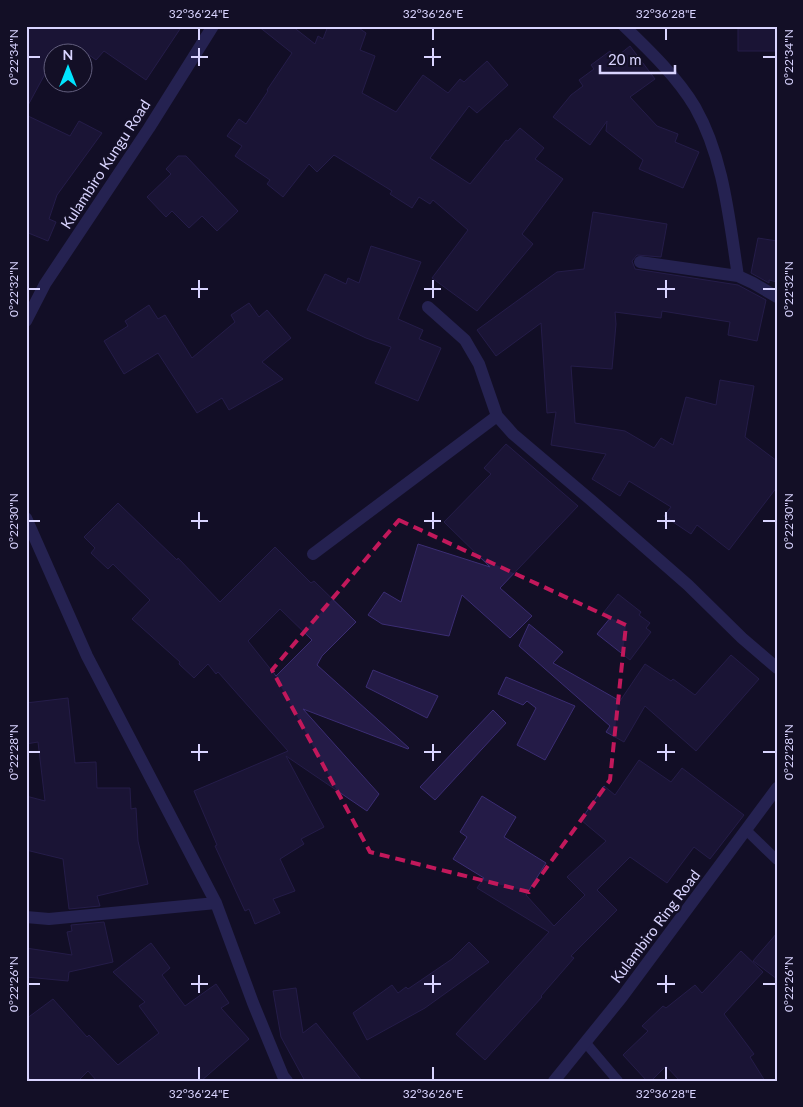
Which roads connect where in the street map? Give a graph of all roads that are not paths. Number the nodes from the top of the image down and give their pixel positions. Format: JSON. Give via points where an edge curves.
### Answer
{"nodes":[{"id":1,"x":213,"y":26,"type":"edge"},
{"id":2,"x":624,"y":26,"type":"edge"},
{"id":3,"x":640,"y":262,"type":"dead end"},
{"id":4,"x":738,"y":276,"type":"junction"},
{"id":5,"x":777,"y":297,"type":"edge"},
{"id":6,"x":428,"y":307,"type":"dead end"},
{"id":7,"x":26,"y":321,"type":"edge"},
{"id":8,"x":498,"y":416,"type":"junction"},
{"id":9,"x":26,"y":518,"type":"edge"},
{"id":10,"x":313,"y":554,"type":"dead end"},
{"id":11,"x":777,"y":668,"type":"edge"},
{"id":12,"x":777,"y":788,"type":"edge"},
{"id":13,"x":746,"y":830,"type":"junction"},
{"id":14,"x":777,"y":860,"type":"edge"},
{"id":15,"x":216,"y":903,"type":"junction"},
{"id":16,"x":26,"y":917,"type":"edge"},
{"id":17,"x":585,"y":1042,"type":"junction"},
{"id":18,"x":282,"y":1079,"type":"edge"},
{"id":19,"x":554,"y":1081,"type":"edge"},
{"id":20,"x":618,"y":1081,"type":"edge"}],
"edges":[{"from":1,"to":7,"type":"street","name":"Kulambiro Kungu Road","via":[[45,284]]},
{"from":2,"to":4,"type":"street","via":[[677,83],[694,106],[710,140],[722,177]]},
{"from":3,"to":4,"type":"street"},
{"from":4,"to":5,"type":"street"},
{"from":6,"to":8,"type":"street","via":[[465,340],[479,364]]},
{"from":8,"to":10,"type":"street"},
{"from":8,"to":11,"type":"street","via":[[513,434],[688,585]]},
{"from":9,"to":15,"type":"street","via":[[87,656]]},
{"from":12,"to":13,"type":"street","name":"Kulambiro Ring Road"},
{"from":13,"to":14,"type":"lane"},
{"from":13,"to":17,"type":"street","name":"Kulambiro Ring Road"},
{"from":15,"to":16,"type":"street","via":[[49,919]]},
{"from":15,"to":18,"type":"street"},
{"from":17,"to":19,"type":"street","name":"Kulambiro Ring Road"},
{"from":17,"to":20,"type":"lane"}]}
